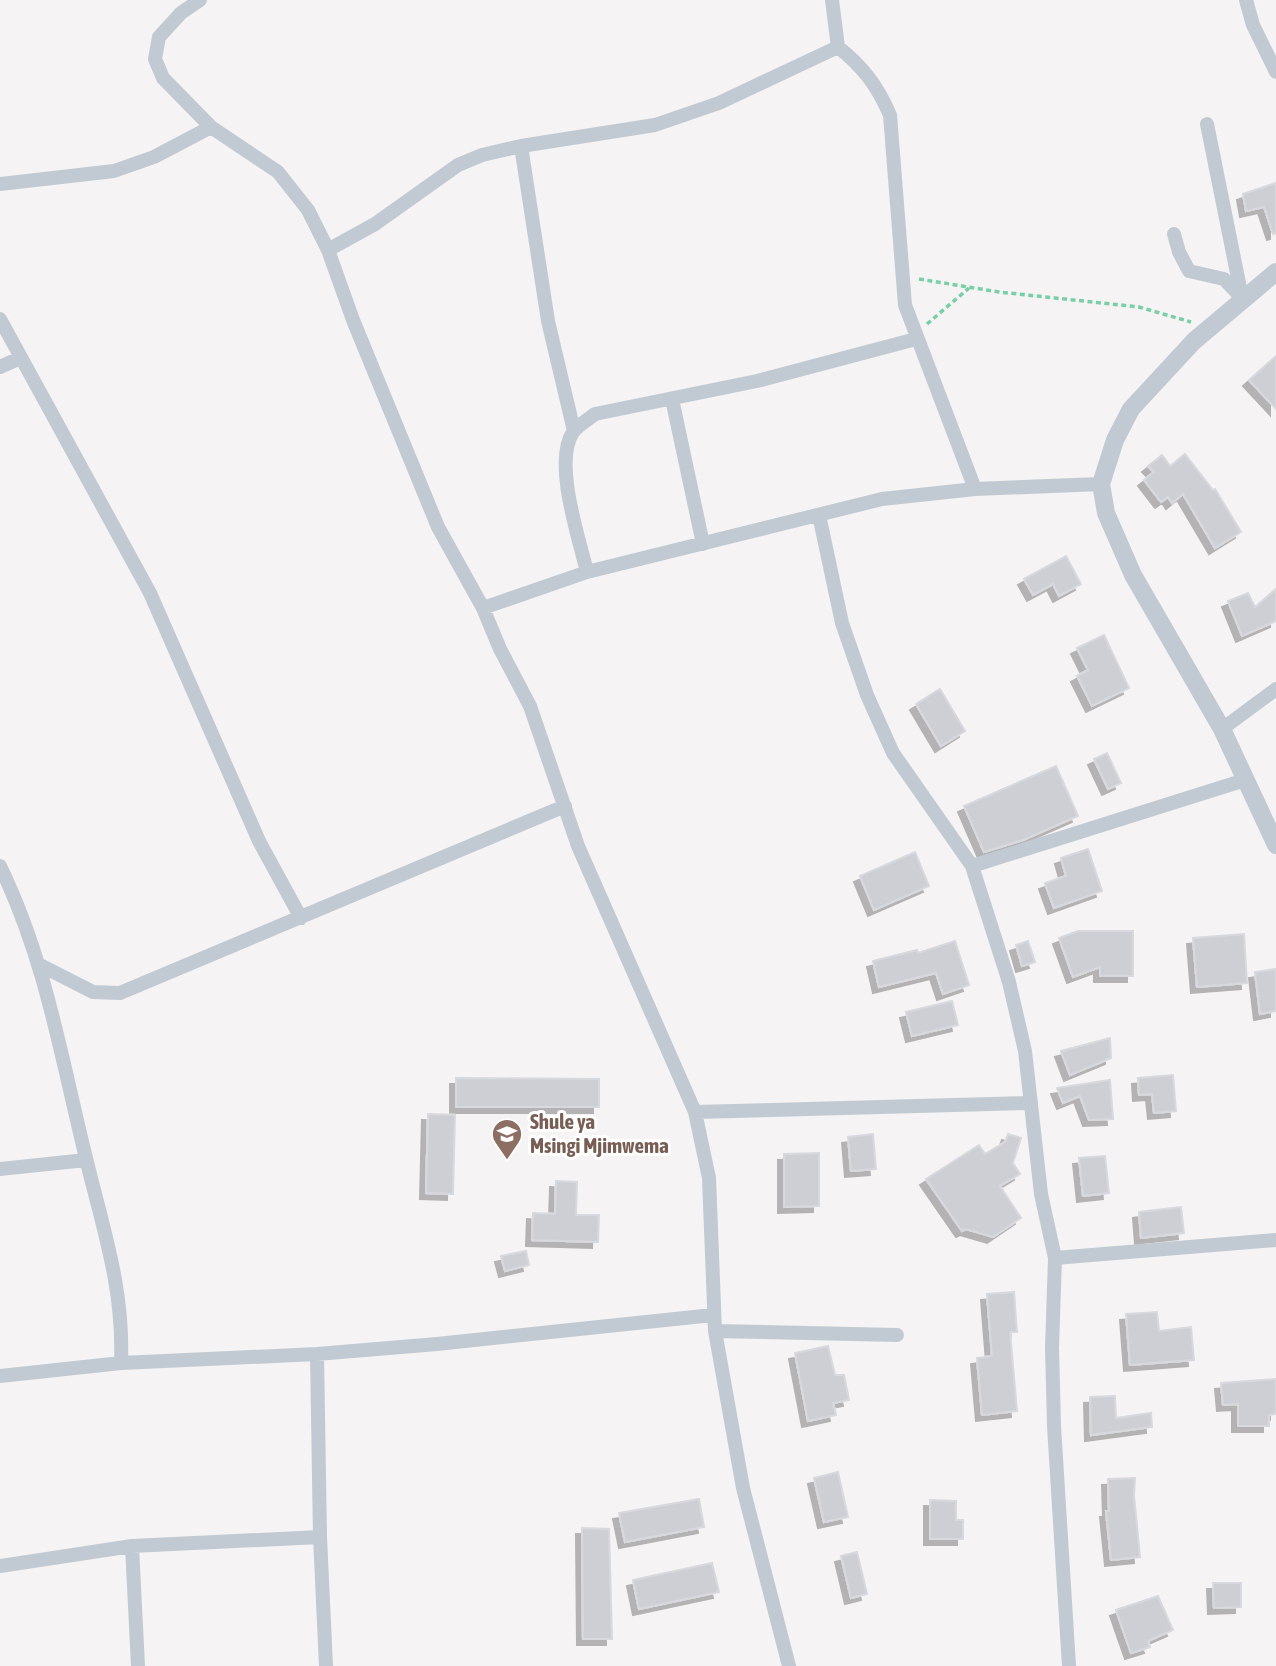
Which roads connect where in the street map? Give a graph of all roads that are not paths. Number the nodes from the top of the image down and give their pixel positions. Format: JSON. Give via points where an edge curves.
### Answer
{"nodes":[{"id":1,"x":200,"y":0,"type":"edge"},
{"id":2,"x":832,"y":0,"type":"edge"},
{"id":3,"x":1246,"y":0,"type":"edge"},
{"id":4,"x":838,"y":47,"type":"junction"},
{"id":5,"x":1276,"y":72,"type":"edge"},
{"id":6,"x":1207,"y":124,"type":"dead end"},
{"id":7,"x":211,"y":127,"type":"junction"},
{"id":8,"x":521,"y":146,"type":"junction"},
{"id":9,"x":0,"y":184,"type":"edge"},
{"id":10,"x":1174,"y":234,"type":"dead end"},
{"id":11,"x":328,"y":250,"type":"junction"},
{"id":12,"x":1276,"y":272,"type":"edge"},
{"id":13,"x":1242,"y":298,"type":"junction"},
{"id":14,"x":0,"y":319,"type":"edge"},
{"id":15,"x":915,"y":336,"type":"junction"},
{"id":16,"x":20,"y":358,"type":"junction"},
{"id":17,"x":0,"y":367,"type":"edge"},
{"id":18,"x":672,"y":399,"type":"junction"},
{"id":19,"x":574,"y":431,"type":"junction"},
{"id":20,"x":1101,"y":484,"type":"junction"},
{"id":21,"x":975,"y":489,"type":"junction"},
{"id":22,"x":819,"y":515,"type":"junction"},
{"id":23,"x":703,"y":544,"type":"junction"},
{"id":24,"x":587,"y":572,"type":"junction"},
{"id":25,"x":483,"y":608,"type":"junction"},
{"id":26,"x":1276,"y":689,"type":"edge"},
{"id":27,"x":1222,"y":729,"type":"junction"},
{"id":28,"x":1245,"y":780,"type":"junction"},
{"id":29,"x":565,"y":806,"type":"junction"},
{"id":30,"x":1276,"y":845,"type":"edge"},
{"id":31,"x":0,"y":866,"type":"edge"},
{"id":32,"x":972,"y":866,"type":"junction"},
{"id":33,"x":301,"y":918,"type":"junction"},
{"id":34,"x":40,"y":965,"type":"junction"},
{"id":35,"x":1029,"y":1103,"type":"junction"},
{"id":36,"x":695,"y":1112,"type":"junction"},
{"id":37,"x":86,"y":1160,"type":"junction"},
{"id":38,"x":0,"y":1169,"type":"edge"},
{"id":39,"x":1276,"y":1240,"type":"edge"},
{"id":40,"x":1055,"y":1258,"type":"junction"},
{"id":41,"x":713,"y":1315,"type":"junction"},
{"id":42,"x":715,"y":1331,"type":"junction"},
{"id":43,"x":897,"y":1335,"type":"dead end"},
{"id":44,"x":317,"y":1354,"type":"junction"},
{"id":45,"x":121,"y":1363,"type":"junction"},
{"id":46,"x":0,"y":1376,"type":"edge"},
{"id":47,"x":320,"y":1537,"type":"junction"},
{"id":48,"x":132,"y":1546,"type":"junction"},
{"id":49,"x":0,"y":1566,"type":"edge"},
{"id":50,"x":138,"y":1666,"type":"edge"},
{"id":51,"x":326,"y":1666,"type":"edge"},
{"id":52,"x":789,"y":1666,"type":"edge"},
{"id":53,"x":1069,"y":1666,"type":"edge"}],
"edges":[{"from":1,"to":7,"type":"street","via":[[159,37],[155,59],[163,78]]},
{"from":2,"to":4,"type":"street"},
{"from":3,"to":5,"type":"street"},
{"from":4,"to":8,"type":"street","via":[[719,103],[655,125]]},
{"from":4,"to":15,"type":"street","via":[[864,68],[890,115],[905,305]]},
{"from":6,"to":13,"type":"street"},
{"from":7,"to":9,"type":"street","via":[[154,157],[114,171]]},
{"from":7,"to":11,"type":"street","via":[[260,158],[292,187]]},
{"from":8,"to":11,"type":"street","via":[[458,165],[375,224]]},
{"from":8,"to":19,"type":"street","via":[[548,321]]},
{"from":10,"to":13,"type":"street","via":[[1189,271],[1224,279]]},
{"from":11,"to":25,"type":"street","via":[[438,527]]},
{"from":12,"to":13,"type":"street"},
{"from":13,"to":20,"type":"street","via":[[1131,409]]},
{"from":14,"to":16,"type":"street"},
{"from":15,"to":18,"type":"street","via":[[757,381]]},
{"from":15,"to":21,"type":"street"},
{"from":16,"to":17,"type":"street"},
{"from":16,"to":33,"type":"street","via":[[150,593],[259,841]]},
{"from":18,"to":19,"type":"street","via":[[595,414]]},
{"from":18,"to":23,"type":"street"},
{"from":19,"to":24,"type":"street","via":[[566,472]]},
{"from":20,"to":21,"type":"street"},
{"from":20,"to":27,"type":"street","via":[[1106,513],[1133,575]]},
{"from":21,"to":22,"type":"street","via":[[882,499]]},
{"from":22,"to":23,"type":"street"},
{"from":22,"to":32,"type":"street","via":[[842,623],[867,695],[893,753]]},
{"from":23,"to":24,"type":"street"},
{"from":24,"to":25,"type":"street"},
{"from":25,"to":29,"type":"street","via":[[530,706]]},
{"from":26,"to":27,"type":"street"},
{"from":27,"to":28,"type":"street"},
{"from":28,"to":30,"type":"street"},
{"from":28,"to":32,"type":"street"},
{"from":29,"to":33,"type":"street"},
{"from":29,"to":36,"type":"street","via":[[583,858]]},
{"from":31,"to":34,"type":"street"},
{"from":32,"to":35,"type":"street","via":[[1026,1051]]},
{"from":33,"to":34,"type":"street","via":[[120,993],[93,992]]},
{"from":34,"to":37,"type":"street"},
{"from":35,"to":36,"type":"street"},
{"from":35,"to":40,"type":"street"},
{"from":36,"to":41,"type":"street","via":[[709,1178]]},
{"from":37,"to":38,"type":"street"},
{"from":37,"to":45,"type":"street","via":[[117,1274]]},
{"from":39,"to":40,"type":"street"},
{"from":40,"to":53,"type":"street","via":[[1054,1426]]},
{"from":41,"to":42,"type":"street"},
{"from":41,"to":44,"type":"street"},
{"from":42,"to":43,"type":"street"},
{"from":42,"to":52,"type":"street","via":[[743,1488]]},
{"from":44,"to":45,"type":"street"},
{"from":44,"to":47,"type":"street"},
{"from":45,"to":46,"type":"street"},
{"from":47,"to":48,"type":"street"},
{"from":47,"to":51,"type":"street"},
{"from":48,"to":49,"type":"street"},
{"from":48,"to":50,"type":"street"}]}
